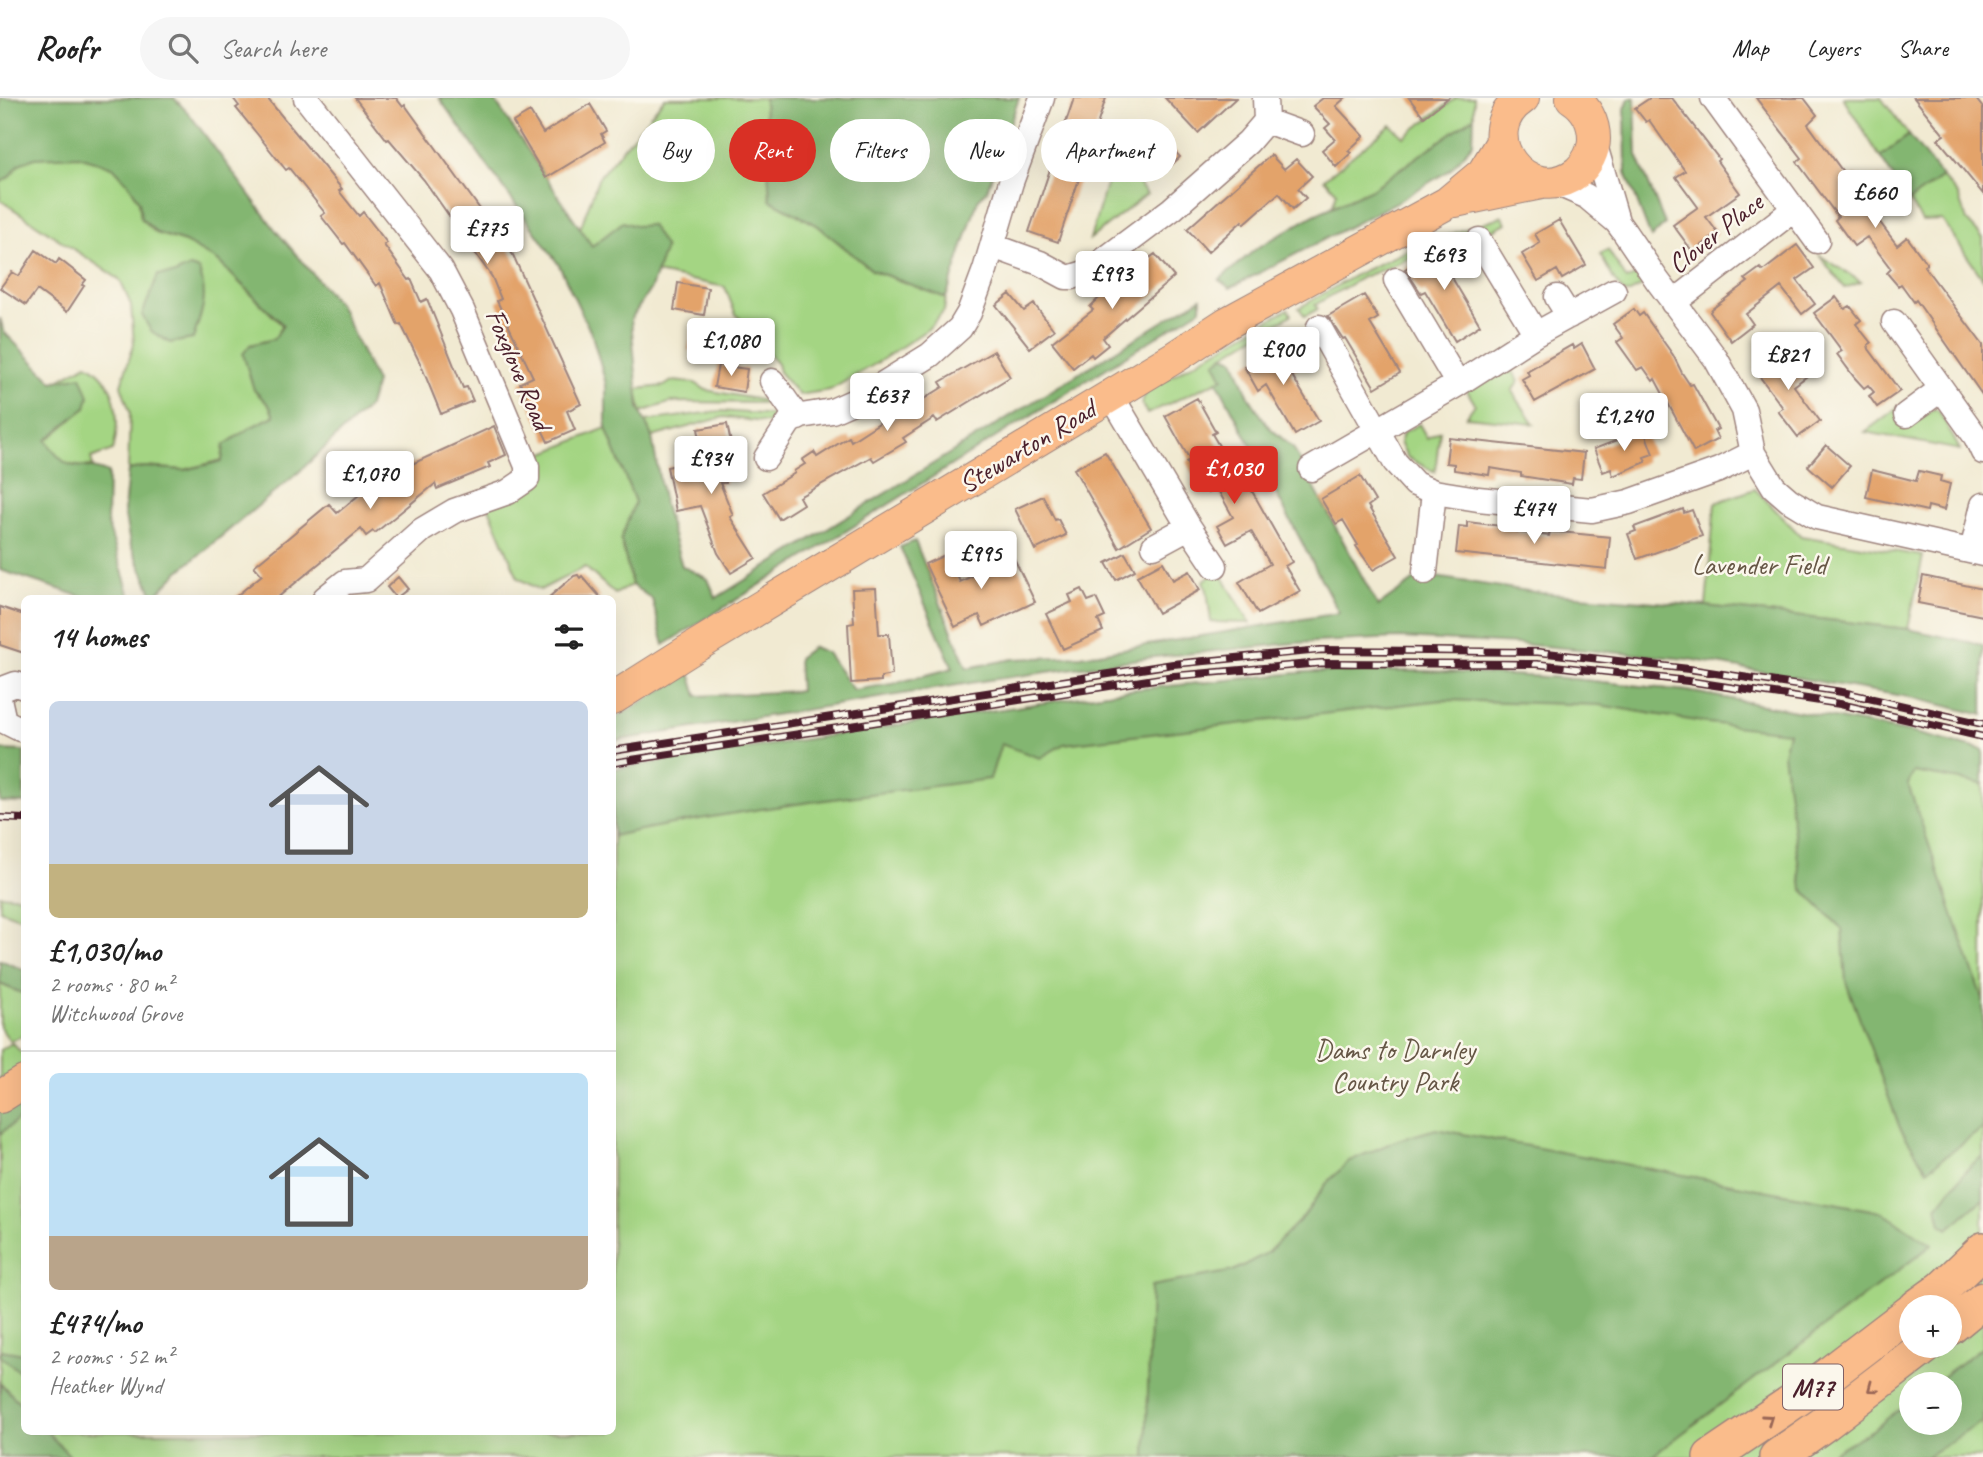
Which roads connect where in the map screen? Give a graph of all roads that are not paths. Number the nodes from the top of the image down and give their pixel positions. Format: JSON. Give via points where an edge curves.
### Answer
{"nodes":[{"id":1,"x":306,"y":98,"type":"edge"},
{"id":2,"x":1042,"y":98,"type":"edge"},
{"id":3,"x":1572,"y":98,"type":"edge"},
{"id":4,"x":1713,"y":98,"type":"edge"},
{"id":5,"x":1265,"y":109,"type":"edge"},
{"id":6,"x":1507,"y":115,"type":"edge"},
{"id":7,"x":1596,"y":122,"type":"edge"},
{"id":8,"x":1302,"y":134,"type":"dead end"},
{"id":9,"x":1549,"y":183,"type":"junction"},
{"id":10,"x":1447,"y":203,"type":"junction"},
{"id":11,"x":1793,"y":209,"type":"junction"},
{"id":12,"x":1617,"y":222,"type":"junction"},
{"id":13,"x":1479,"y":240,"type":"dead end"},
{"id":14,"x":1817,"y":241,"type":"dead end"},
{"id":15,"x":993,"y":246,"type":"junction"},
{"id":16,"x":1396,"y":280,"type":"dead end"},
{"id":17,"x":1614,"y":291,"type":"dead end"},
{"id":18,"x":1673,"y":303,"type":"junction"},
{"id":19,"x":1894,"y":322,"type":"dead end"},
{"id":20,"x":1319,"y":327,"type":"dead end"},
{"id":21,"x":1536,"y":334,"type":"junction"},
{"id":22,"x":772,"y":381,"type":"dead end"},
{"id":23,"x":1458,"y":384,"type":"junction"},
{"id":24,"x":1940,"y":390,"type":"junction"},
{"id":25,"x":1111,"y":395,"type":"junction"},
{"id":26,"x":1906,"y":415,"type":"dead end"},
{"id":27,"x":798,"y":418,"type":"junction"},
{"id":28,"x":1378,"y":430,"type":"junction"},
{"id":29,"x":1983,"y":452,"type":"edge"},
{"id":30,"x":1753,"y":453,"type":"junction"},
{"id":31,"x":766,"y":458,"type":"dead end"},
{"id":32,"x":1311,"y":469,"type":"dead end"},
{"id":33,"x":1434,"y":492,"type":"junction"},
{"id":34,"x":1983,"y":505,"type":"edge"},
{"id":35,"x":1189,"y":527,"type":"junction"},
{"id":36,"x":1154,"y":546,"type":"dead end"},
{"id":37,"x":1978,"y":552,"type":"edge"},
{"id":38,"x":1215,"y":566,"type":"dead end"},
{"id":39,"x":1425,"y":572,"type":"dead end"},
{"id":40,"x":365,"y":589,"type":"edge"},
{"id":41,"x":329,"y":595,"type":"edge"},
{"id":42,"x":21,"y":686,"type":"edge"},
{"id":43,"x":0,"y":690,"type":"edge"},
{"id":44,"x":616,"y":696,"type":"edge"},
{"id":45,"x":0,"y":703,"type":"edge"},
{"id":46,"x":21,"y":728,"type":"edge"},
{"id":47,"x":21,"y":1084,"type":"edge"},
{"id":48,"x":0,"y":1097,"type":"edge"},
{"id":49,"x":1983,"y":1250,"type":"edge"},
{"id":50,"x":1934,"y":1295,"type":"edge"},
{"id":51,"x":1983,"y":1300,"type":"edge"},
{"id":52,"x":1962,"y":1317,"type":"edge"},
{"id":53,"x":1899,"y":1321,"type":"edge"},
{"id":54,"x":1910,"y":1358,"type":"edge"},
{"id":55,"x":1711,"y":1457,"type":"edge"},
{"id":56,"x":1777,"y":1457,"type":"edge"}],
"edges":[{"from":1,"to":40,"type":"street","name":"Foxglove Road","via":[[441,270],[527,466],[527,479],[508,492],[454,511],[422,530]]},
{"from":2,"to":15,"type":"street"},
{"from":3,"to":7,"type":"main road"},
{"from":4,"to":11,"type":"street","name":"Clover Place"},
{"from":5,"to":8,"type":"street"},
{"from":5,"to":15,"type":"street","via":[[1263,126],[1248,142],[1172,209],[1088,272],[1066,277]]},
{"from":6,"to":9,"type":"main road","name":"Stewarton Road","via":[[1506,158],[1515,170]]},
{"from":6,"to":10,"type":"main road","name":"Stewarton Road","via":[[1483,173]]},
{"from":7,"to":9,"type":"main road","name":"Stewarton Road","via":[[1590,156],[1582,168]]},
{"from":7,"to":12,"type":"street"},
{"from":9,"to":10,"type":"main road","name":"Stewarton Road"},
{"from":9,"to":12,"type":"street","via":[[1586,196]]},
{"from":10,"to":25,"type":"main road","name":"Stewarton Road","via":[[1227,323]]},
{"from":11,"to":14,"type":"street","name":"Clover Place"},
{"from":11,"to":18,"type":"street","name":"Clover Place"},
{"from":12,"to":18,"type":"street"},
{"from":13,"to":21,"type":"street"},
{"from":15,"to":27,"type":"street","via":[[969,313],[960,328],[930,355],[832,411]]},
{"from":16,"to":23,"type":"street"},
{"from":17,"to":21,"type":"street","via":[[1563,306]]},
{"from":18,"to":30,"type":"street","via":[[1716,359],[1744,410]]},
{"from":19,"to":24,"type":"street"},
{"from":20,"to":28,"type":"street"},
{"from":21,"to":23,"type":"street"},
{"from":22,"to":27,"type":"street"},
{"from":23,"to":28,"type":"street"},
{"from":24,"to":26,"type":"street"},
{"from":24,"to":29,"type":"street"},
{"from":25,"to":35,"type":"street"},
{"from":25,"to":44,"type":"main road","name":"Stewarton Road"},
{"from":27,"to":31,"type":"street","via":[[790,421]]},
{"from":28,"to":32,"type":"street"},
{"from":28,"to":33,"type":"street","via":[[1403,473]]},
{"from":30,"to":33,"type":"street","via":[[1629,502],[1592,510]]},
{"from":30,"to":37,"type":"street","via":[[1774,487],[1817,517]]},
{"from":33,"to":39,"type":"street"},
{"from":34,"to":37,"type":"street"},
{"from":35,"to":36,"type":"street"},
{"from":35,"to":38,"type":"street"},
{"from":40,"to":41,"type":"street","name":"Foxglove Road","via":[[345,582]]},
{"from":42,"to":43,"type":"street"},
{"from":45,"to":46,"type":"street","via":[[4,721]]},
{"from":47,"to":48,"type":"main road"},
{"from":49,"to":50,"type":"highway"},
{"from":51,"to":52,"type":"highway"},
{"from":55,"to":53,"type":"highway","number":"M77","one_way":true},
{"from":54,"to":56,"type":"highway","number":"M77","one_way":true}]}
